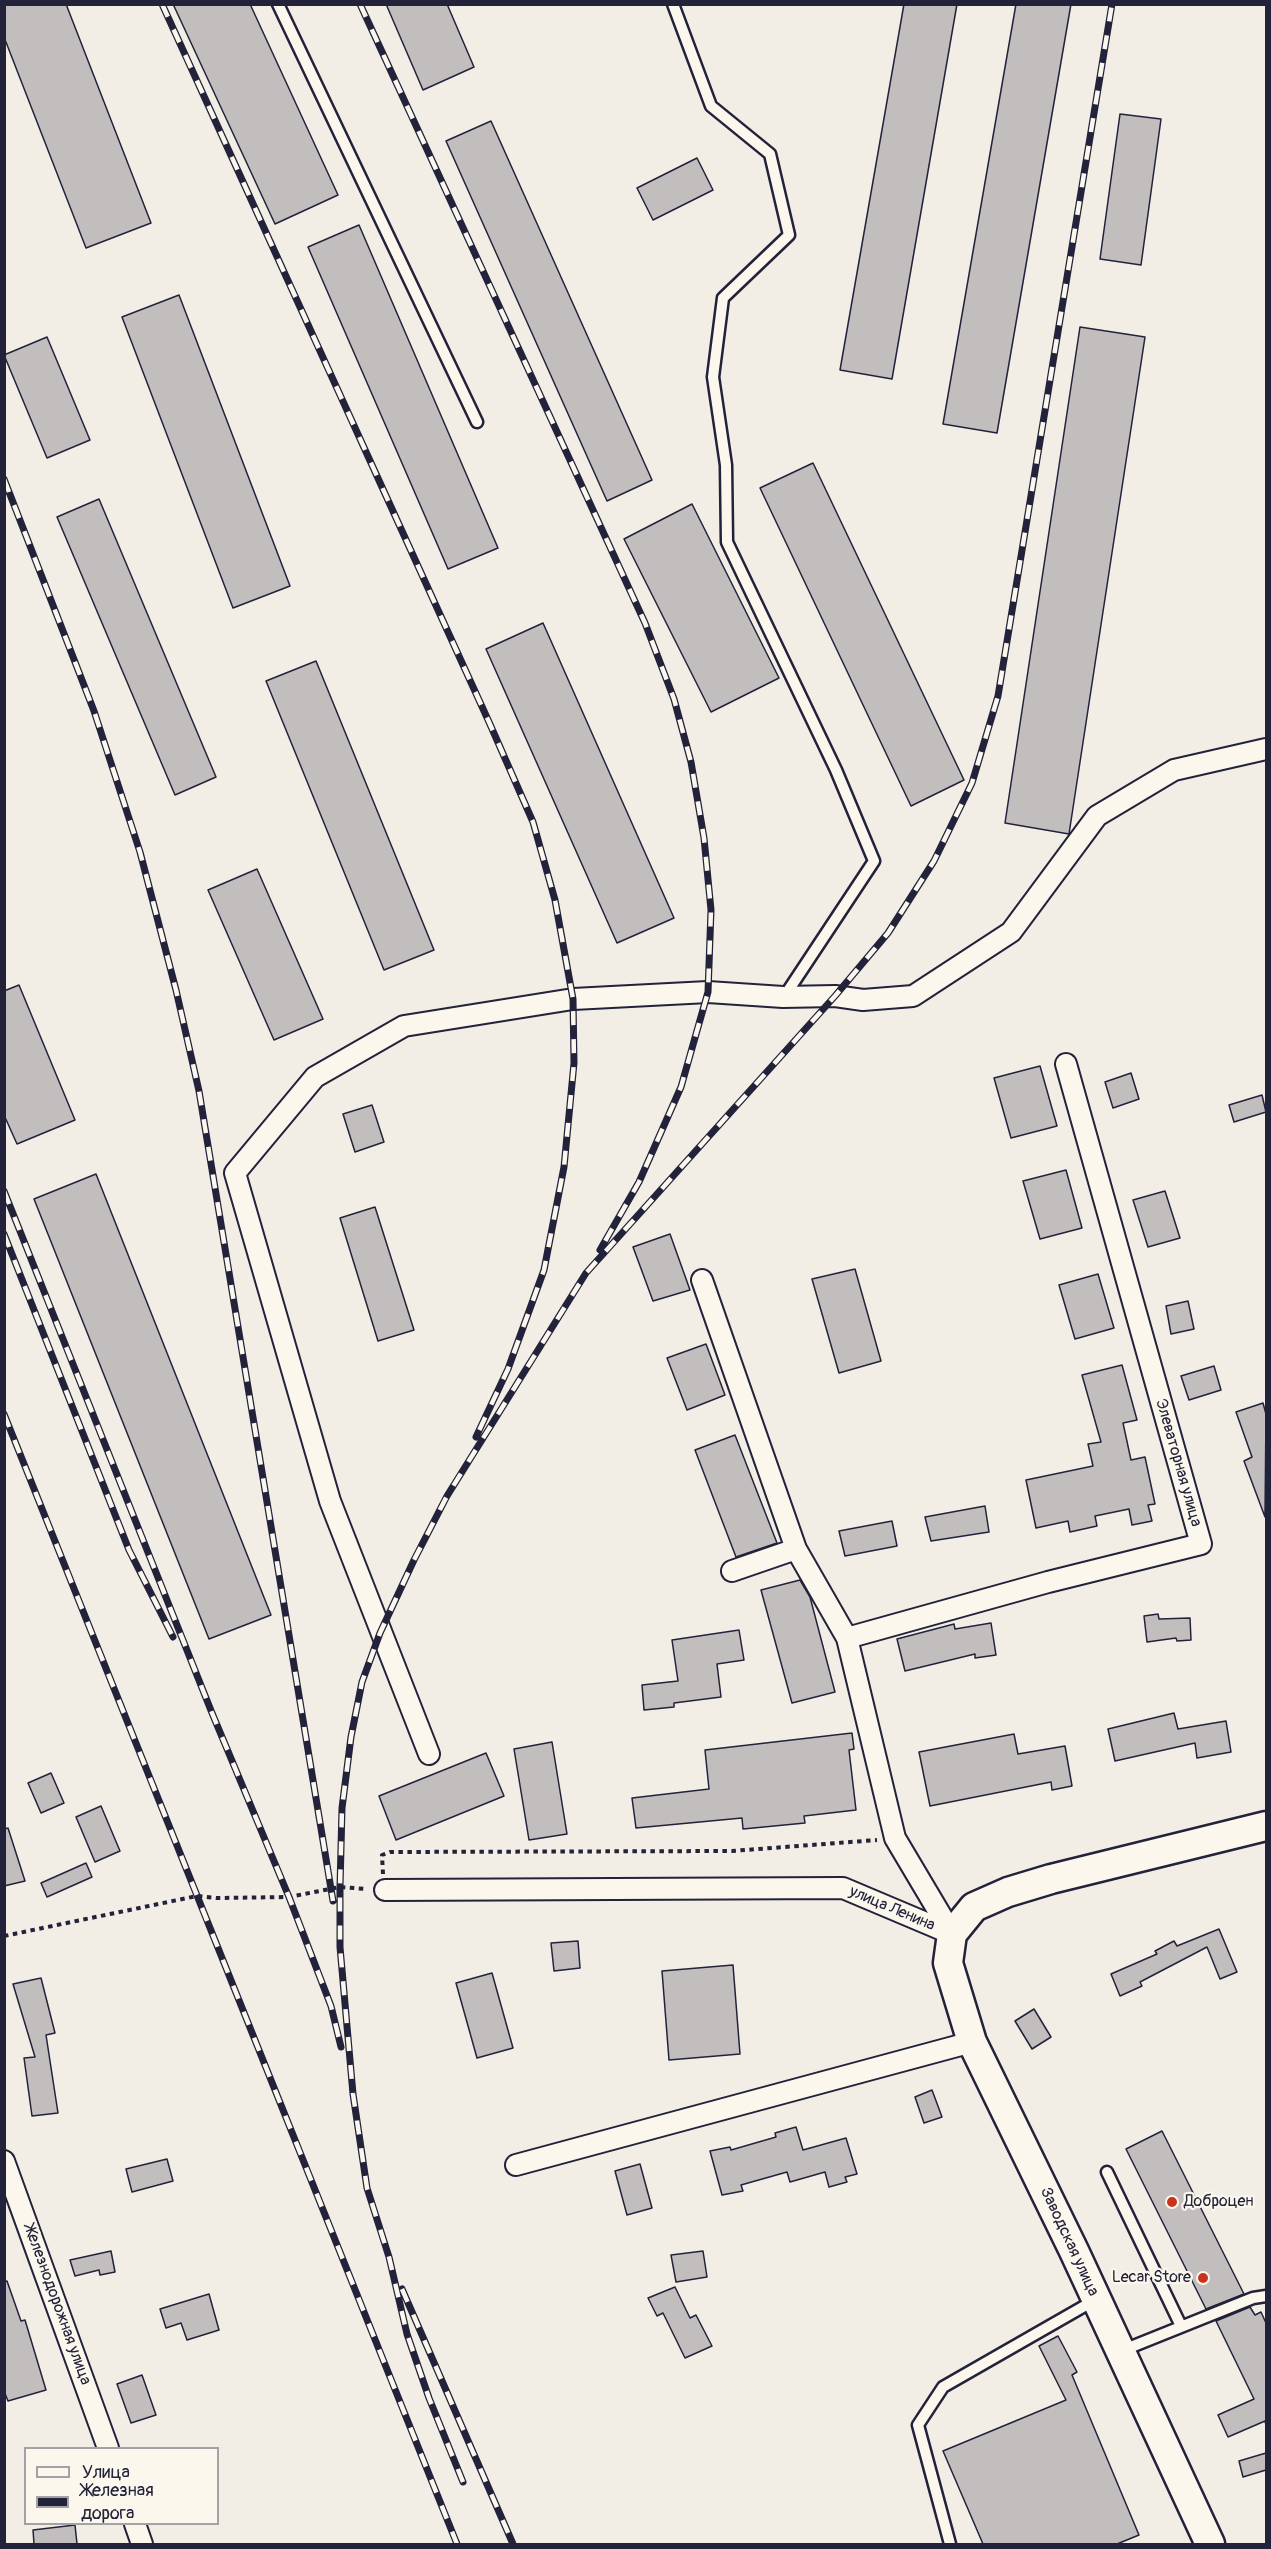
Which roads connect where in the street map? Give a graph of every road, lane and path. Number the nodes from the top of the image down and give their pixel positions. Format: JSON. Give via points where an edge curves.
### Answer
{"nodes":[{"id":1,"x":278,"y":4,"type":"edge"},
{"id":2,"x":673,"y":4,"type":"edge"},
{"id":3,"x":477,"y":422,"type":"dead end"},
{"id":4,"x":1266,"y":749,"type":"edge"},
{"id":5,"x":783,"y":997,"type":"junction"},
{"id":6,"x":1066,"y":1065,"type":"dead end"},
{"id":7,"x":702,"y":1280,"type":"dead end"},
{"id":8,"x":796,"y":1549,"type":"junction"},
{"id":9,"x":732,"y":1571,"type":"dead end"},
{"id":10,"x":847,"y":1638,"type":"junction"},
{"id":11,"x":429,"y":1754,"type":"dead end"},
{"id":12,"x":1266,"y":1826,"type":"edge"},
{"id":13,"x":895,"y":1838,"type":"junction"},
{"id":14,"x":385,"y":1890,"type":"junction"},
{"id":15,"x":952,"y":1934,"type":"junction"},
{"id":16,"x":4,"y":1936,"type":"edge"},
{"id":17,"x":972,"y":2042,"type":"junction"},
{"id":18,"x":4,"y":2162,"type":"edge"},
{"id":19,"x":516,"y":2165,"type":"dead end"},
{"id":20,"x":1107,"y":2172,"type":"dead end"},
{"id":21,"x":1266,"y":2296,"type":"edge"},
{"id":22,"x":1096,"y":2300,"type":"junction"},
{"id":23,"x":1180,"y":2326,"type":"junction"},
{"id":24,"x":1120,"y":2351,"type":"junction"},
{"id":25,"x":108,"y":2447,"type":"edge"},
{"id":26,"x":136,"y":2525,"type":"edge"},
{"id":27,"x":142,"y":2544,"type":"edge"},
{"id":28,"x":950,"y":2544,"type":"edge"},
{"id":29,"x":1210,"y":2544,"type":"edge"}],
"edges":[{"from":1,"to":3,"type":"lane"},
{"from":2,"to":5,"type":"lane","via":[[711,106],[770,154],[789,235],[723,298],[713,377],[726,465],[727,542],[836,770],[874,861]]},
{"from":4,"to":5,"type":"street","via":[[1174,770],[1097,816],[1011,932],[913,996],[863,1000]]},
{"from":5,"to":11,"type":"street","via":[[708,992],[573,999],[404,1026],[315,1077],[235,1173],[330,1501]]},
{"from":6,"to":10,"type":"street","name":"Элеваторная улица","via":[[1201,1544]]},
{"from":7,"to":8,"type":"street"},
{"from":8,"to":9,"type":"street"},
{"from":8,"to":10,"type":"street"},
{"from":10,"to":13,"type":"street"},
{"from":12,"to":15,"type":"main road","name":"улица Ленина","via":[[1008,1892],[974,1907]]},
{"from":13,"to":14,"type":"path","via":[[732,1851],[390,1852],[382,1855],[381,1862]]},
{"from":13,"to":15,"type":"street"},
{"from":14,"to":15,"type":"street","name":"улица Ленина","via":[[843,1888]]},
{"from":14,"to":16,"type":"path","via":[[340,1887],[290,1897],[196,1896]]},
{"from":15,"to":17,"type":"main road","name":"Заводская улица","via":[[948,1963]]},
{"from":17,"to":19,"type":"street"},
{"from":17,"to":22,"type":"main road","name":"Заводская улица"},
{"from":18,"to":25,"type":"street","name":"Железнодорожная улица"},
{"from":20,"to":23,"type":"lane"},
{"from":21,"to":23,"type":"lane"},
{"from":22,"to":24,"type":"main road","name":"Заводская улица"},
{"from":22,"to":28,"type":"lane","via":[[944,2387],[918,2424]]},
{"from":23,"to":24,"type":"lane"},
{"from":24,"to":29,"type":"main road","name":"Заводская улица"},
{"from":26,"to":27,"type":"street"}]}
